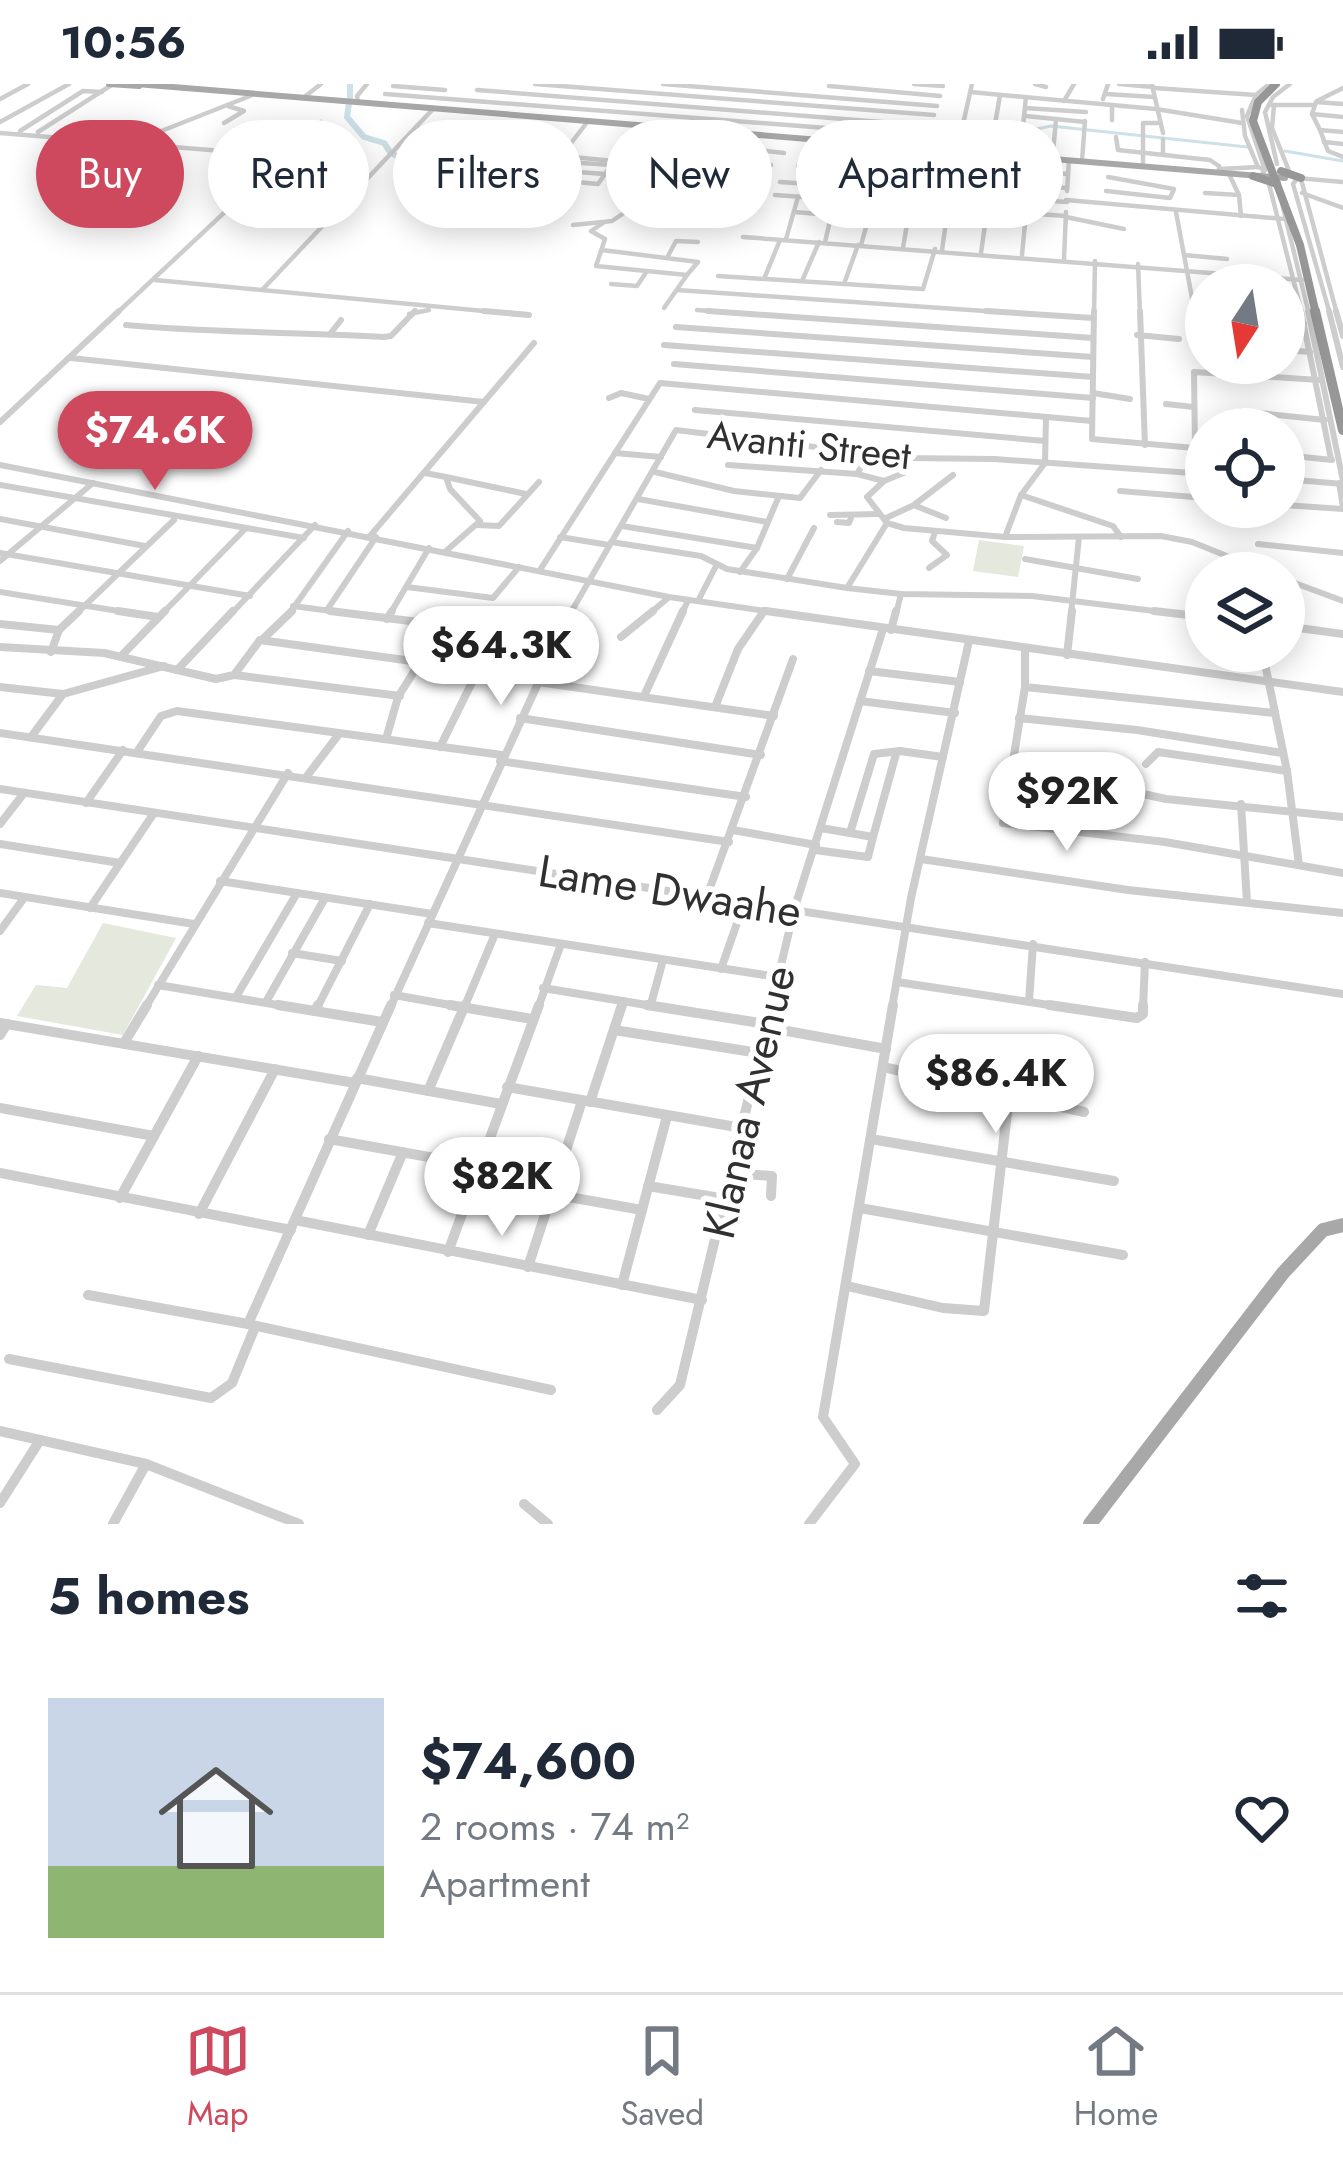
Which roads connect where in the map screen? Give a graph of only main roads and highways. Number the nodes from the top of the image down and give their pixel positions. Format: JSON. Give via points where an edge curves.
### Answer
{"nodes":[{"id":1,"x":111,"y":84,"type":"edge"},
{"id":2,"x":136,"y":84,"type":"edge"},
{"id":3,"x":153,"y":86,"type":"edge"},
{"id":4,"x":1274,"y":88,"type":"edge"},
{"id":5,"x":1281,"y":178,"type":"junction"},
{"id":6,"x":1319,"y":314,"type":"edge"},
{"id":7,"x":1343,"y":397,"type":"edge"},
{"id":8,"x":1336,"y":426,"type":"edge"},
{"id":9,"x":1343,"y":1225,"type":"edge"},
{"id":10,"x":1090,"y":1524,"type":"edge"}],
"edges":[{"from":1,"to":3,"type":"main road"},
{"from":2,"to":3,"type":"main road"},
{"from":3,"to":5,"type":"main road"},
{"from":4,"to":5,"type":"highway","via":[[1260,130]]},
{"from":4,"to":5,"type":"highway","via":[[1254,110],[1255,136]]},
{"from":5,"to":6,"type":"highway"},
{"from":5,"to":6,"type":"highway","via":[[1303,222]]},
{"from":6,"to":7,"type":"highway"},
{"from":6,"to":8,"type":"highway"},
{"from":9,"to":10,"type":"main road","via":[[1323,1230],[1283,1273]]}]}
